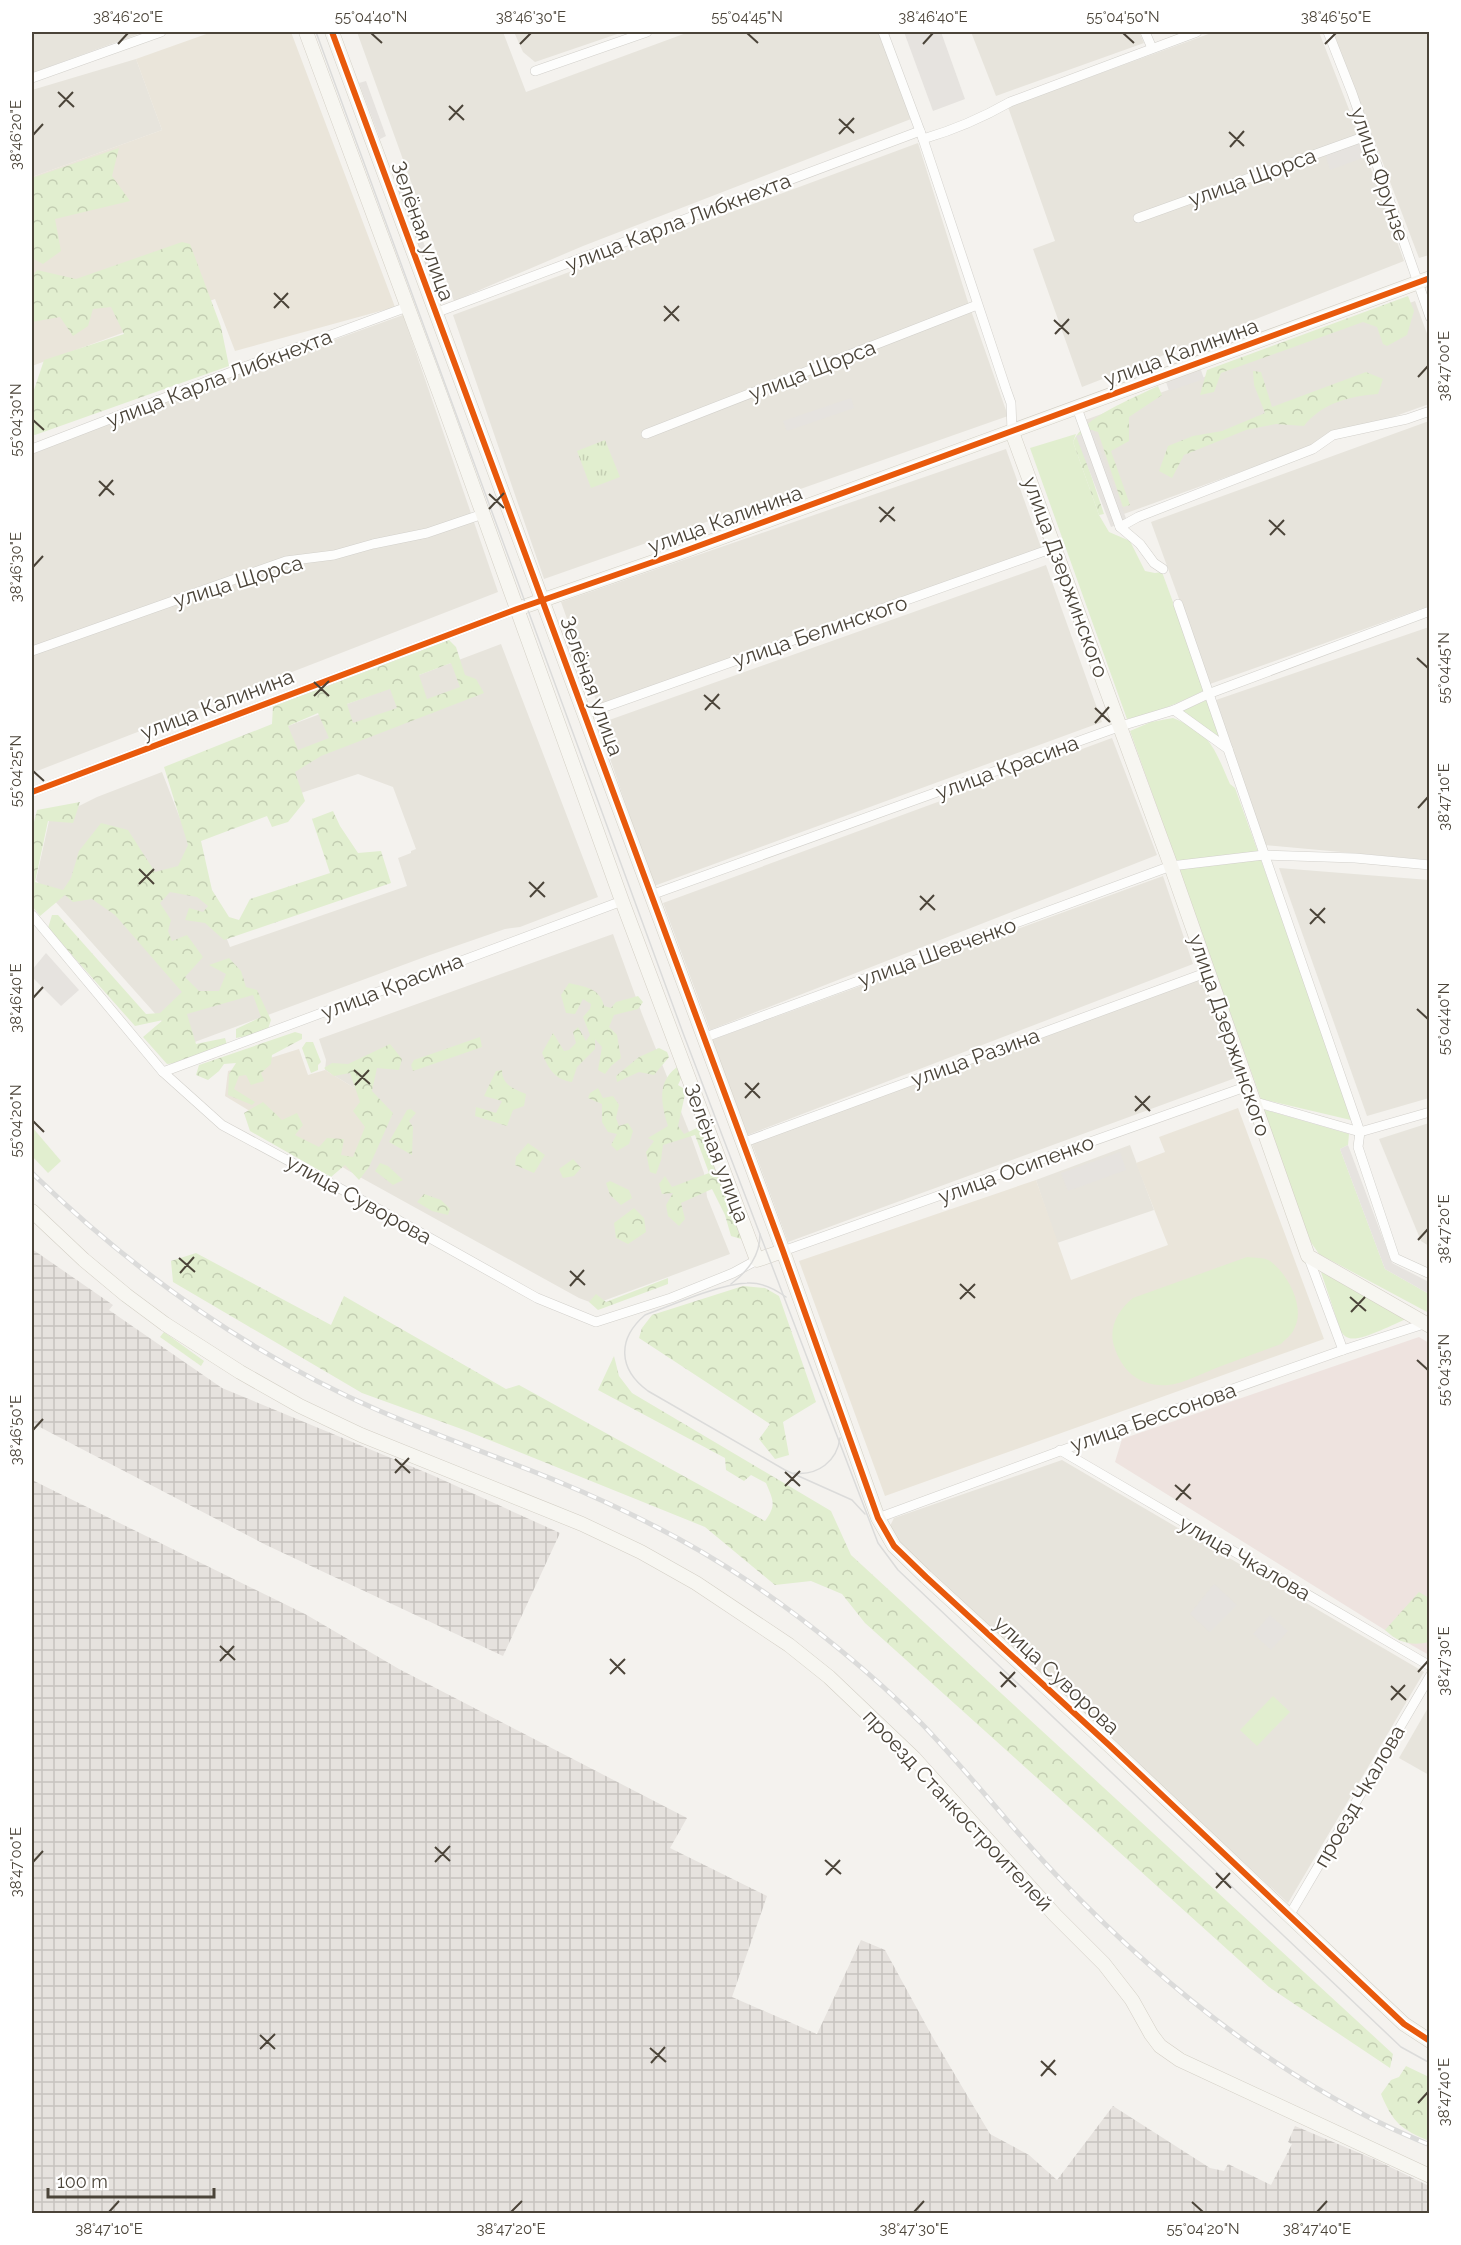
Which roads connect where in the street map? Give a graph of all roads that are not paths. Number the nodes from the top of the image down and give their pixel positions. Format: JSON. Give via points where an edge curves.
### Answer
{"nodes":[{"id":1,"x":161,"y":32,"type":"edge"},
{"id":2,"x":306,"y":32,"type":"edge"},
{"id":3,"x":332,"y":32,"type":"edge"},
{"id":4,"x":647,"y":32,"type":"edge"},
{"id":5,"x":883,"y":32,"type":"edge"},
{"id":6,"x":1145,"y":32,"type":"edge"},
{"id":7,"x":1197,"y":32,"type":"edge"},
{"id":8,"x":1328,"y":32,"type":"edge"},
{"id":9,"x":1152,"y":48,"type":"junction"},
{"id":10,"x":535,"y":71,"type":"dead end"},
{"id":11,"x":32,"y":78,"type":"edge"},
{"id":12,"x":921,"y":135,"type":"junction"},
{"id":13,"x":1366,"y":136,"type":"junction"},
{"id":14,"x":1138,"y":218,"type":"dead end"},
{"id":15,"x":1424,"y":280,"type":"edge"},
{"id":16,"x":977,"y":305,"type":"junction"},
{"id":17,"x":407,"y":307,"type":"junction"},
{"id":18,"x":435,"y":313,"type":"junction"},
{"id":19,"x":1430,"y":317,"type":"edge"},
{"id":20,"x":1077,"y":408,"type":"junction"},
{"id":21,"x":1430,"y":411,"type":"edge"},
{"id":22,"x":1012,"y":432,"type":"junction"},
{"id":23,"x":646,"y":434,"type":"dead end"},
{"id":24,"x":32,"y":449,"type":"edge"},
{"id":25,"x":483,"y":514,"type":"junction"},
{"id":26,"x":1120,"y":527,"type":"junction"},
{"id":27,"x":1056,"y":547,"type":"junction"},
{"id":28,"x":1163,"y":569,"type":"dead end"},
{"id":29,"x":543,"y":600,"type":"junction"},
{"id":30,"x":1178,"y":604,"type":"dead end"},
{"id":31,"x":516,"y":609,"type":"junction"},
{"id":32,"x":1430,"y":611,"type":"edge"},
{"id":33,"x":32,"y":651,"type":"edge"},
{"id":34,"x":1208,"y":694,"type":"junction"},
{"id":35,"x":1174,"y":710,"type":"junction"},
{"id":36,"x":585,"y":714,"type":"junction"},
{"id":37,"x":1120,"y":726,"type":"junction"},
{"id":38,"x":1229,"y":749,"type":"junction"},
{"id":39,"x":32,"y":792,"type":"edge"},
{"id":40,"x":1264,"y":855,"type":"junction"},
{"id":41,"x":1430,"y":866,"type":"edge"},
{"id":42,"x":1171,"y":867,"type":"junction"},
{"id":43,"x":651,"y":895,"type":"junction"},
{"id":44,"x":622,"y":901,"type":"junction"},
{"id":45,"x":32,"y":915,"type":"edge"},
{"id":46,"x":1208,"y":972,"type":"junction"},
{"id":47,"x":703,"y":1038,"type":"junction"},
{"id":48,"x":164,"y":1072,"type":"junction"},
{"id":49,"x":1248,"y":1086,"type":"junction"},
{"id":50,"x":1252,"y":1101,"type":"junction"},
{"id":51,"x":1430,"y":1112,"type":"edge"},
{"id":52,"x":1360,"y":1132,"type":"junction"},
{"id":53,"x":742,"y":1143,"type":"junction"},
{"id":54,"x":32,"y":1213,"type":"edge"},
{"id":55,"x":783,"y":1251,"type":"junction"},
{"id":56,"x":1308,"y":1256,"type":"junction"},
{"id":57,"x":757,"y":1260,"type":"junction"},
{"id":58,"x":1430,"y":1274,"type":"edge"},
{"id":59,"x":1428,"y":1324,"type":"edge"},
{"id":60,"x":1343,"y":1350,"type":"junction"},
{"id":61,"x":1060,"y":1450,"type":"junction"},
{"id":62,"x":878,"y":1518,"type":"junction"},
{"id":63,"x":1430,"y":1666,"type":"edge"},
{"id":64,"x":1430,"y":1676,"type":"edge"},
{"id":65,"x":1289,"y":1916,"type":"junction"},
{"id":66,"x":1430,"y":2041,"type":"edge"},
{"id":67,"x":1430,"y":2176,"type":"edge"}],
"edges":[{"from":1,"to":11,"type":"street"},
{"from":2,"to":17,"type":"street","name":"Зелёная улица"},
{"from":3,"to":18,"type":"street","name":"Зелёная улица"},
{"from":4,"to":10,"type":"street"},
{"from":5,"to":12,"type":"street","name":"улица Дзержинского"},
{"from":6,"to":9,"type":"street"},
{"from":7,"to":9,"type":"street","name":"улица Карла Либкнехта"},
{"from":8,"to":13,"type":"street","name":"улица Фрунзе"},
{"from":9,"to":12,"type":"street","name":"улица Карла Либкнехта","via":[[1010,102],[954,130]]},
{"from":12,"to":16,"type":"street","name":"улица Дзержинского"},
{"from":12,"to":18,"type":"street","name":"улица Карла Либкнехта"},
{"from":13,"to":14,"type":"street","name":"улица Щорса"},
{"from":13,"to":15,"type":"street","name":"улица Фрунзе"},
{"from":15,"to":19,"type":"street","name":"улица Фрунзе"},
{"from":15,"to":20,"type":"street","name":"улица Калинина"},
{"from":16,"to":22,"type":"street","name":"улица Дзержинского","via":[[1011,403]]},
{"from":16,"to":23,"type":"street","name":"улица Щорса"},
{"from":17,"to":24,"type":"street","name":"улица Карла Либкнехта"},
{"from":17,"to":25,"type":"street","name":"Зелёная улица"},
{"from":18,"to":29,"type":"street","name":"Зелёная улица"},
{"from":20,"to":22,"type":"street","name":"улица Калинина"},
{"from":20,"to":26,"type":"street"},
{"from":21,"to":26,"type":"street","via":[[1333,435],[1313,449]]},
{"from":22,"to":27,"type":"street","name":"улица Дзержинского"},
{"from":22,"to":29,"type":"street","name":"улица Калинина"},
{"from":25,"to":31,"type":"street","name":"Зелёная улица"},
{"from":25,"to":33,"type":"street","name":"улица Щорса","via":[[427,533],[334,555],[286,561]]},
{"from":26,"to":28,"type":"street"},
{"from":27,"to":36,"type":"street","name":"улица Белинского"},
{"from":27,"to":37,"type":"street","name":"улица Дзержинского"},
{"from":29,"to":31,"type":"street","name":"улица Калинина"},
{"from":29,"to":36,"type":"street","name":"Зелёная улица"},
{"from":30,"to":34,"type":"street"},
{"from":31,"to":39,"type":"street","name":"улица Калинина"},
{"from":31,"to":44,"type":"street","name":"Зелёная улица"},
{"from":32,"to":34,"type":"street","name":"улица Красина"},
{"from":34,"to":35,"type":"street","name":"улица Красина"},
{"from":34,"to":38,"type":"street"},
{"from":35,"to":37,"type":"street","name":"улица Красина"},
{"from":35,"to":38,"type":"street"},
{"from":36,"to":43,"type":"street","name":"Зелёная улица"},
{"from":37,"to":42,"type":"street","name":"улица Дзержинского"},
{"from":37,"to":43,"type":"street","name":"улица Красина"},
{"from":38,"to":40,"type":"street"},
{"from":40,"to":41,"type":"street","name":"улица Шевченко","via":[[1355,858]]},
{"from":40,"to":42,"type":"street","name":"улица Шевченко"},
{"from":40,"to":52,"type":"street"},
{"from":42,"to":46,"type":"street","name":"улица Дзержинского"},
{"from":42,"to":47,"type":"street","name":"улица Шевченко"},
{"from":43,"to":47,"type":"street","name":"Зелёная улица"},
{"from":44,"to":48,"type":"street","name":"улица Красина"},
{"from":44,"to":57,"type":"street","name":"Зелёная улица"},
{"from":45,"to":48,"type":"street","name":"улица Суворова"},
{"from":46,"to":49,"type":"street","name":"улица Дзержинского"},
{"from":46,"to":53,"type":"street","name":"улица Разина"},
{"from":47,"to":53,"type":"street","name":"Зелёная улица"},
{"from":48,"to":57,"type":"street","name":"улица Суворова","via":[[222,1125],[537,1298],[596,1322],[671,1298]]},
{"from":49,"to":50,"type":"street","name":"улица Дзержинского"},
{"from":49,"to":55,"type":"street","name":"улица Осипенко"},
{"from":50,"to":52,"type":"street"},
{"from":50,"to":56,"type":"street","name":"улица Дзержинского"},
{"from":51,"to":52,"type":"street"},
{"from":52,"to":58,"type":"street","via":[[1358,1146],[1395,1258]]},
{"from":53,"to":55,"type":"street","name":"Зелёная улица"},
{"from":54,"to":67,"type":"street","name":"проезд Станкостроителей","via":[[165,1324],[300,1406],[361,1435],[592,1528],[673,1569],[756,1622],[830,1677],[914,1758],[1119,1982],[1160,2046],[1180,2061]]},
{"from":55,"to":57,"type":"street"},
{"from":55,"to":62,"type":"street","name":"улица Суворова"},
{"from":56,"to":59,"type":"street"},
{"from":56,"to":60,"type":"street","name":"улица Дзержинского"},
{"from":59,"to":60,"type":"street","name":"улица Бессонова"},
{"from":60,"to":61,"type":"street","name":"улица Бессонова"},
{"from":61,"to":62,"type":"street","name":"улица Бессонова"},
{"from":61,"to":63,"type":"street","name":"улица Чкалова"},
{"from":62,"to":65,"type":"street","name":"улица Суворова","via":[[894,1546],[926,1577]]},
{"from":64,"to":65,"type":"street","name":"проезд Чкалова"},
{"from":65,"to":66,"type":"street","name":"улица Суворова","via":[[1404,2024]]}]}
